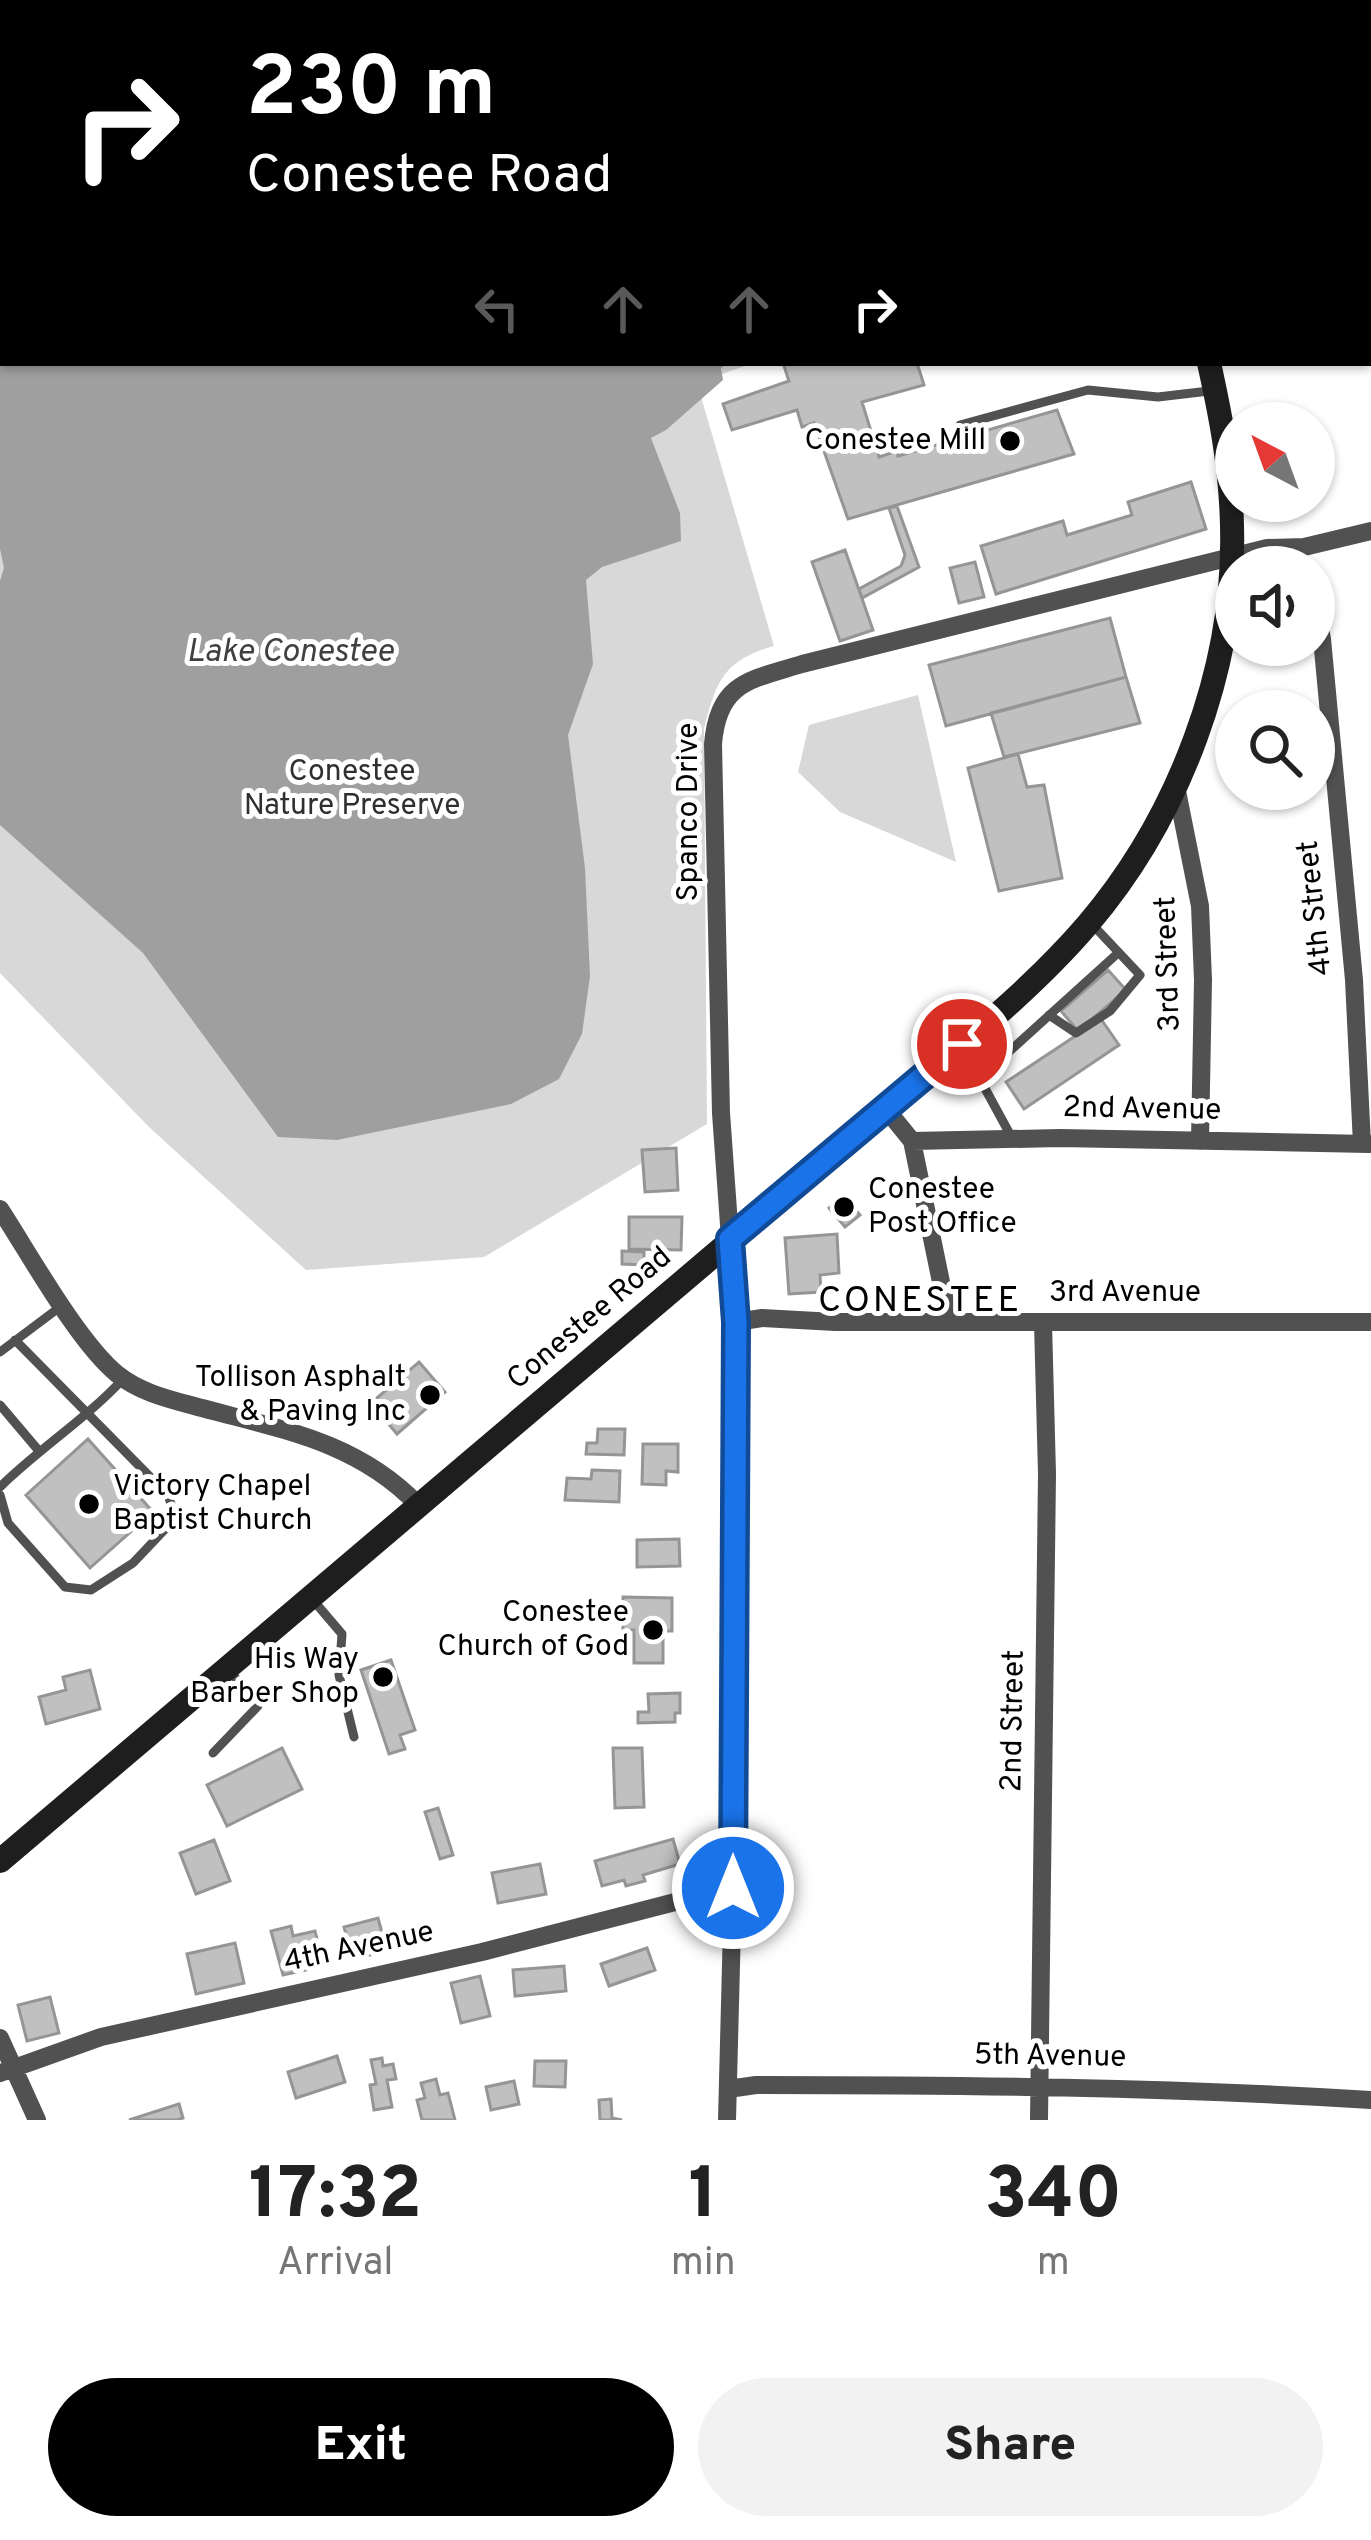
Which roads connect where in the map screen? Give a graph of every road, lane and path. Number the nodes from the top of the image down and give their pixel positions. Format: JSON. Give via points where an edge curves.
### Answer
{"nodes":[{"id":1,"x":1210,"y":366,"type":"edge"},
{"id":2,"x":1215,"y":390,"type":"junction"},
{"id":3,"x":960,"y":425,"type":"dead end"},
{"id":4,"x":1371,"y":531,"type":"edge"},
{"id":5,"x":1231,"y":546,"type":"edge"},
{"id":6,"x":1308,"y":546,"type":"edge"},
{"id":7,"x":1215,"y":563,"type":"edge"},
{"id":8,"x":1216,"y":666,"type":"edge"},
{"id":9,"x":1325,"y":666,"type":"edge"},
{"id":10,"x":1175,"y":786,"type":"junction"},
{"id":11,"x":1090,"y":922,"type":"junction"},
{"id":12,"x":1118,"y":952,"type":"junction"},
{"id":13,"x":1049,"y":1015,"type":"junction"},
{"id":14,"x":962,"y":1044,"type":"junction"},
{"id":15,"x":981,"y":1076,"type":"junction"},
{"id":16,"x":886,"y":1109,"type":"junction"},
{"id":17,"x":1012,"y":1138,"type":"junction"},
{"id":18,"x":912,"y":1141,"type":"junction"},
{"id":19,"x":1200,"y":1141,"type":"junction"},
{"id":20,"x":1367,"y":1144,"type":"edge"},
{"id":21,"x":0,"y":1209,"type":"edge"},
{"id":22,"x":730,"y":1239,"type":"junction"},
{"id":23,"x":64,"y":1304,"type":"junction"},
{"id":24,"x":949,"y":1321,"type":"junction"},
{"id":25,"x":736,"y":1322,"type":"junction"},
{"id":26,"x":1371,"y":1322,"type":"edge"},
{"id":27,"x":1043,"y":1323,"type":"junction"},
{"id":28,"x":15,"y":1340,"type":"junction"},
{"id":29,"x":0,"y":1352,"type":"edge"},
{"id":30,"x":124,"y":1378,"type":"junction"},
{"id":31,"x":0,"y":1405,"type":"edge"},
{"id":32,"x":88,"y":1416,"type":"junction"},
{"id":33,"x":39,"y":1450,"type":"junction"},
{"id":34,"x":0,"y":1491,"type":"edge"},
{"id":35,"x":417,"y":1504,"type":"junction"},
{"id":36,"x":309,"y":1596,"type":"junction"},
{"id":37,"x":226,"y":1667,"type":"junction"},
{"id":38,"x":353,"y":1737,"type":"dead end"},
{"id":39,"x":213,"y":1753,"type":"dead end"},
{"id":40,"x":0,"y":1861,"type":"edge"},
{"id":41,"x":733,"y":1888,"type":"junction"},
{"id":42,"x":0,"y":2038,"type":"edge"},
{"id":43,"x":7,"y":2071,"type":"edge"},
{"id":44,"x":1040,"y":2087,"type":"junction"},
{"id":45,"x":728,"y":2089,"type":"junction"},
{"id":46,"x":1371,"y":2100,"type":"edge"},
{"id":47,"x":37,"y":2120,"type":"edge"},
{"id":48,"x":727,"y":2120,"type":"edge"},
{"id":49,"x":1039,"y":2120,"type":"edge"}],
"edges":[{"from":1,"to":2,"type":"main road","name":"Conestee Road"},
{"from":2,"to":3,"type":"lane","via":[[1158,397],[1088,389]]},
{"from":2,"to":5,"type":"main road","name":"Conestee Road"},
{"from":4,"to":6,"type":"street"},
{"from":7,"to":22,"type":"street","name":"Spanco Drive","via":[[802,664],[742,683],[724,700],[713,744]]},
{"from":8,"to":10,"type":"main road","name":"Conestee Road"},
{"from":9,"to":20,"type":"street","name":"4th Street"},
{"from":10,"to":11,"type":"main road","name":"Conestee Road"},
{"from":10,"to":19,"type":"street","name":"3rd Street","via":[[1201,906]]},
{"from":11,"to":12,"type":"lane"},
{"from":11,"to":14,"type":"main road","name":"Conestee Road"},
{"from":12,"to":13,"type":"lane"},
{"from":12,"to":13,"type":"lane","via":[[1140,975],[1110,1011],[1076,1034]]},
{"from":13,"to":15,"type":"lane"},
{"from":14,"to":15,"type":"lane"},
{"from":14,"to":16,"type":"main road","name":"Conestee Road"},
{"from":15,"to":17,"type":"lane"},
{"from":16,"to":18,"type":"street"},
{"from":16,"to":22,"type":"main road","name":"Conestee Road"},
{"from":17,"to":18,"type":"street","name":"2nd Avenue"},
{"from":17,"to":19,"type":"street","name":"2nd Avenue"},
{"from":18,"to":24,"type":"street"},
{"from":19,"to":20,"type":"street","name":"2nd Avenue"},
{"from":21,"to":23,"type":"street"},
{"from":22,"to":25,"type":"street"},
{"from":22,"to":35,"type":"main road","name":"Conestee Road"},
{"from":23,"to":28,"type":"lane"},
{"from":23,"to":30,"type":"street"},
{"from":24,"to":25,"type":"street","name":"3rd Avenue"},
{"from":24,"to":27,"type":"street","name":"3rd Avenue"},
{"from":25,"to":41,"type":"street"},
{"from":26,"to":27,"type":"street","name":"3rd Avenue"},
{"from":27,"to":44,"type":"street","name":"2nd Street"},
{"from":28,"to":29,"type":"lane"},
{"from":28,"to":32,"type":"lane"},
{"from":30,"to":32,"type":"lane"},
{"from":30,"to":35,"type":"street","via":[[157,1396],[349,1452]]},
{"from":31,"to":33,"type":"lane"},
{"from":32,"to":33,"type":"lane"},
{"from":32,"to":34,"type":"lane","via":[[168,1495],[170,1524],[133,1562],[91,1590],[65,1587],[8,1523]]},
{"from":33,"to":34,"type":"lane"},
{"from":35,"to":36,"type":"main road","name":"Conestee Road"},
{"from":36,"to":37,"type":"main road","name":"Conestee Road"},
{"from":36,"to":38,"type":"lane","via":[[343,1634],[339,1675]]},
{"from":37,"to":39,"type":"lane","via":[[258,1706]]},
{"from":37,"to":40,"type":"main road","name":"Conestee Road"},
{"from":41,"to":43,"type":"street","name":"4th Avenue","via":[[101,2036]]},
{"from":41,"to":45,"type":"street"},
{"from":42,"to":43,"type":"street"},
{"from":43,"to":47,"type":"street"},
{"from":44,"to":45,"type":"street","name":"5th Avenue"},
{"from":44,"to":46,"type":"street","name":"5th Avenue"},
{"from":44,"to":49,"type":"street","name":"2nd Street"},
{"from":45,"to":48,"type":"street"}]}
